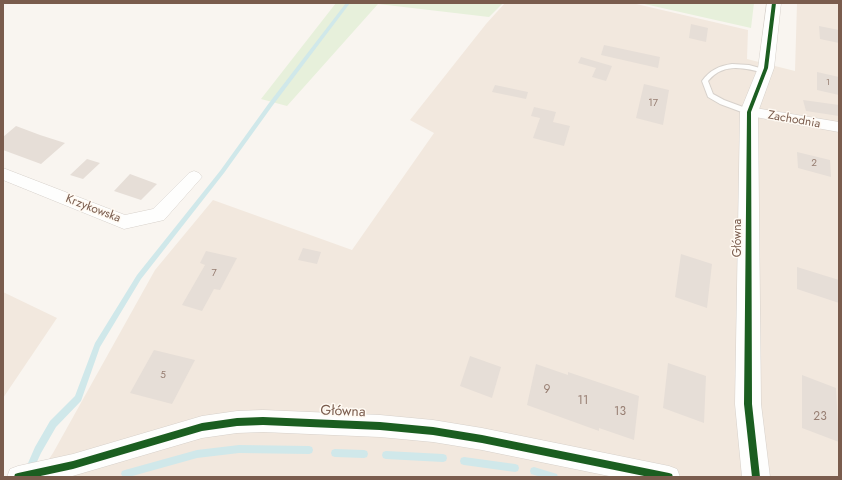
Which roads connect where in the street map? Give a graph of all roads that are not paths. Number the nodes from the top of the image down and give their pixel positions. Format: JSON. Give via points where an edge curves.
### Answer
{"nodes":[{"id":1,"x":774,"y":3,"type":"edge"},
{"id":2,"x":765,"y":71,"type":"junction"},
{"id":3,"x":749,"y":112,"type":"junction"},
{"id":4,"x":839,"y":127,"type":"edge"},
{"id":5,"x":3,"y":174,"type":"edge"},
{"id":6,"x":194,"y":177,"type":"dead end"},
{"id":7,"x":18,"y":477,"type":"edge"},
{"id":8,"x":669,"y":477,"type":"edge"},
{"id":9,"x":756,"y":477,"type":"edge"}],
"edges":[{"from":1,"to":2,"type":"street","name":"Główna"},
{"from":2,"to":3,"type":"street","name":"Główna"},
{"from":2,"to":3,"type":"lane","via":[[743,66],[726,66],[710,73],[705,81],[710,95]]},
{"from":3,"to":4,"type":"street","name":"Zachodnia"},
{"from":3,"to":9,"type":"street","name":"Główna","via":[[748,404]]},
{"from":5,"to":6,"type":"street","name":"Krzykowska","via":[[124,222],[158,215]]},
{"from":7,"to":8,"type":"street","name":"Główna","via":[[73,465],[202,427],[263,421],[433,431]]}]}
